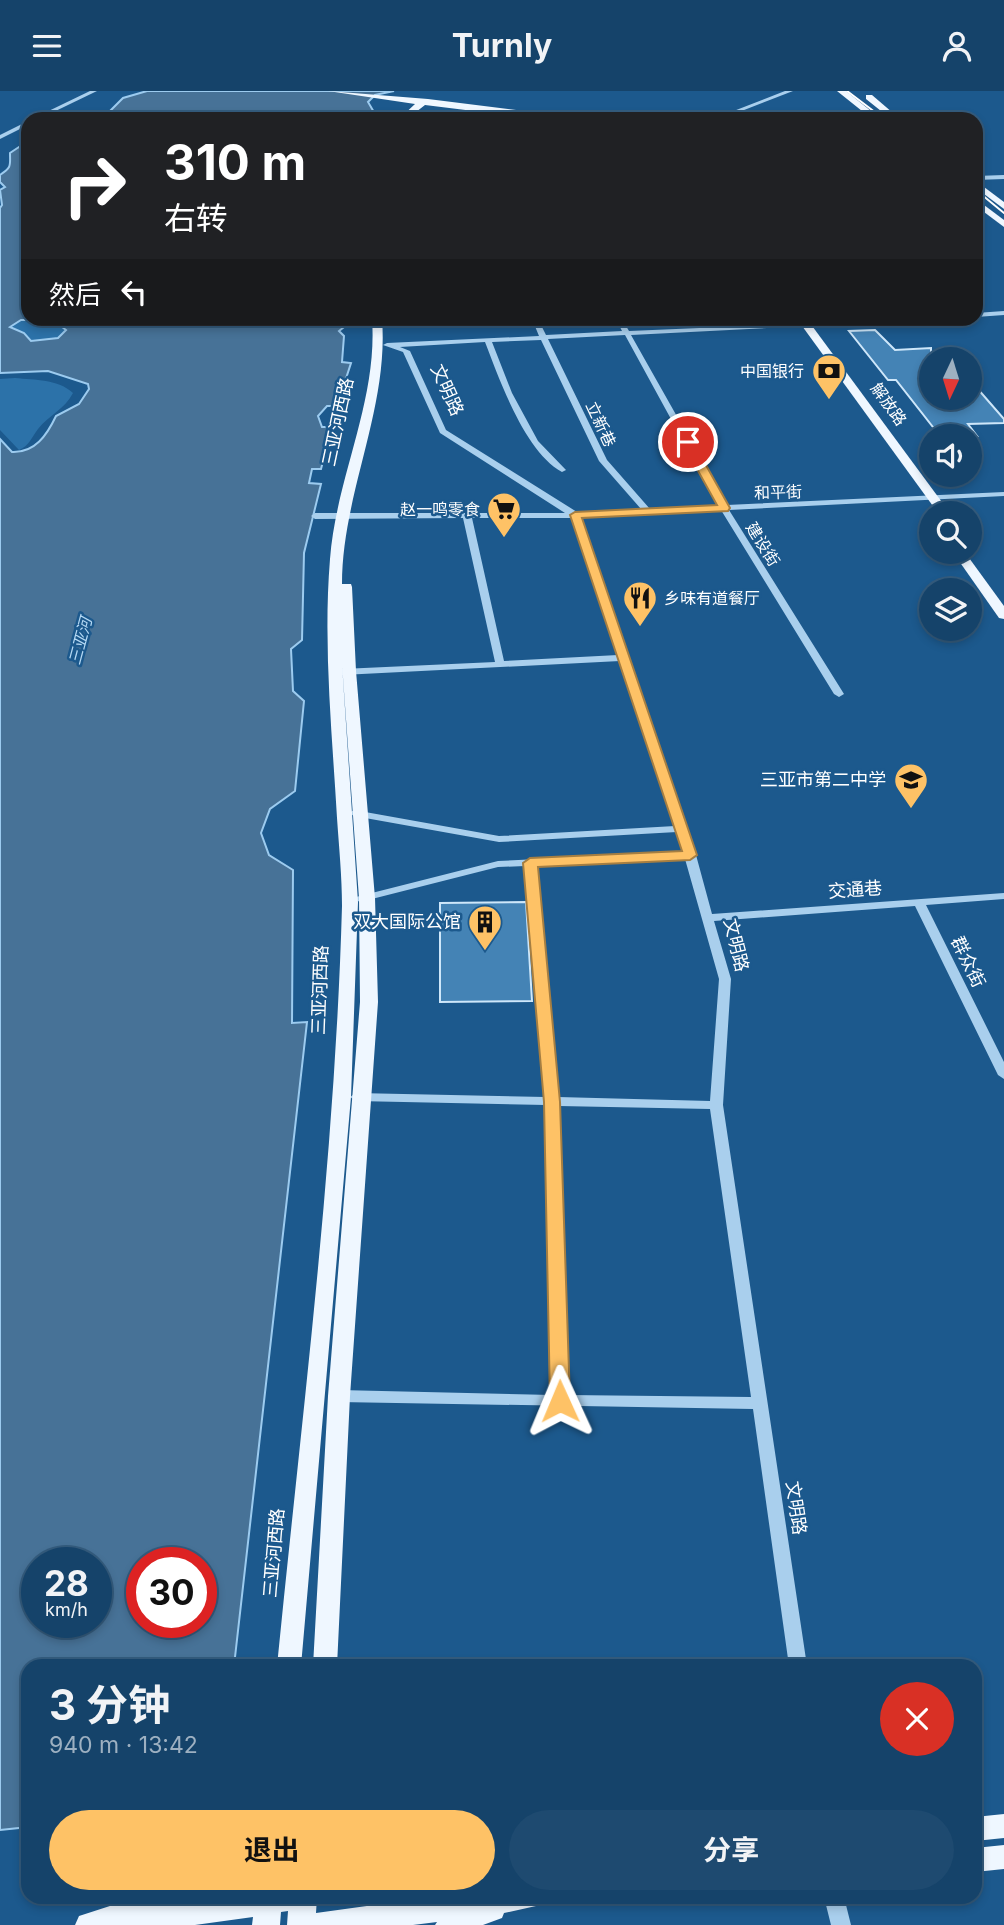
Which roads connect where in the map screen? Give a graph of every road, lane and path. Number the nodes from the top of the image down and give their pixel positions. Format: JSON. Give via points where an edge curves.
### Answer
{"nodes":[{"id":1,"x":94,"y":91,"type":"edge"},
{"id":2,"x":332,"y":91,"type":"edge"},
{"id":3,"x":363,"y":91,"type":"edge"},
{"id":4,"x":782,"y":91,"type":"edge"},
{"id":5,"x":790,"y":91,"type":"edge"},
{"id":6,"x":841,"y":91,"type":"edge"},
{"id":7,"x":861,"y":91,"type":"edge"},
{"id":8,"x":387,"y":96,"type":"junction"},
{"id":9,"x":431,"y":101,"type":"junction"},
{"id":10,"x":50,"y":112,"type":"edge"},
{"id":11,"x":414,"y":112,"type":"edge"},
{"id":12,"x":418,"y":112,"type":"edge"},
{"id":13,"x":508,"y":112,"type":"edge"},
{"id":14,"x":525,"y":112,"type":"edge"},
{"id":15,"x":727,"y":112,"type":"edge"},
{"id":16,"x":734,"y":112,"type":"edge"},
{"id":17,"x":868,"y":112,"type":"edge"},
{"id":18,"x":887,"y":112,"type":"edge"},
{"id":19,"x":21,"y":126,"type":"edge"},
{"id":20,"x":0,"y":131,"type":"edge"},
{"id":21,"x":9,"y":132,"type":"junction"},
{"id":22,"x":0,"y":138,"type":"edge"},
{"id":23,"x":1004,"y":177,"type":"edge"},
{"id":24,"x":983,"y":179,"type":"edge"},
{"id":25,"x":983,"y":186,"type":"edge"},
{"id":26,"x":1004,"y":206,"type":"edge"},
{"id":27,"x":983,"y":207,"type":"edge"},
{"id":28,"x":1004,"y":224,"type":"edge"},
{"id":29,"x":1004,"y":313,"type":"edge"},
{"id":30,"x":983,"y":314,"type":"edge"},
{"id":31,"x":378,"y":326,"type":"edge"},
{"id":32,"x":385,"y":326,"type":"edge"},
{"id":33,"x":539,"y":326,"type":"edge"},
{"id":34,"x":622,"y":326,"type":"edge"},
{"id":35,"x":705,"y":326,"type":"edge"},
{"id":36,"x":742,"y":326,"type":"edge"},
{"id":37,"x":803,"y":326,"type":"edge"},
{"id":38,"x":707,"y":329,"type":"junction"},
{"id":39,"x":626,"y":333,"type":"junction"},
{"id":40,"x":545,"y":337,"type":"junction"},
{"id":41,"x":488,"y":340,"type":"junction"},
{"id":42,"x":387,"y":345,"type":"junction"},
{"id":43,"x":562,"y":470,"type":"dead end"},
{"id":44,"x":1004,"y":494,"type":"edge"},
{"id":45,"x":928,"y":500,"type":"junction"},
{"id":46,"x":724,"y":508,"type":"junction"},
{"id":47,"x":648,"y":512,"type":"junction"},
{"id":48,"x":467,"y":515,"type":"junction"},
{"id":49,"x":575,"y":515,"type":"junction"},
{"id":50,"x":316,"y":516,"type":"dead end"},
{"id":51,"x":348,"y":516,"type":"junction"},
{"id":52,"x":967,"y":564,"type":"edge"},
{"id":53,"x":982,"y":564,"type":"edge"},
{"id":54,"x":1004,"y":594,"type":"edge"},
{"id":55,"x":1004,"y":615,"type":"edge"},
{"id":56,"x":624,"y":657,"type":"junction"},
{"id":57,"x":500,"y":663,"type":"junction"},
{"id":58,"x":342,"y":672,"type":"junction"},
{"id":59,"x":839,"y":694,"type":"dead end"},
{"id":60,"x":352,"y":813,"type":"junction"},
{"id":61,"x":681,"y":829,"type":"junction"},
{"id":62,"x":690,"y":855,"type":"junction"},
{"id":63,"x":530,"y":863,"type":"junction"},
{"id":64,"x":1004,"y":896,"type":"edge"},
{"id":65,"x":358,"y":900,"type":"junction"},
{"id":66,"x":919,"y":902,"type":"junction"},
{"id":67,"x":708,"y":918,"type":"junction"},
{"id":68,"x":1004,"y":1075,"type":"edge"},
{"id":69,"x":352,"y":1097,"type":"junction"},
{"id":70,"x":552,"y":1102,"type":"junction"},
{"id":71,"x":716,"y":1105,"type":"junction"},
{"id":72,"x":339,"y":1396,"type":"junction"},
{"id":73,"x":560,"y":1401,"type":"junction"},
{"id":74,"x":760,"y":1403,"type":"junction"},
{"id":75,"x":290,"y":1659,"type":"edge"},
{"id":76,"x":325,"y":1659,"type":"edge"},
{"id":77,"x":797,"y":1659,"type":"edge"},
{"id":78,"x":1004,"y":1826,"type":"edge"},
{"id":79,"x":982,"y":1828,"type":"edge"},
{"id":80,"x":1004,"y":1857,"type":"edge"},
{"id":81,"x":982,"y":1859,"type":"edge"},
{"id":82,"x":140,"y":1904,"type":"edge"},
{"id":83,"x":302,"y":1904,"type":"edge"},
{"id":84,"x":476,"y":1904,"type":"edge"},
{"id":85,"x":508,"y":1904,"type":"edge"},
{"id":86,"x":836,"y":1904,"type":"edge"},
{"id":87,"x":268,"y":1908,"type":"edge"},
{"id":88,"x":89,"y":1925,"type":"edge"},
{"id":89,"x":107,"y":1925,"type":"edge"},
{"id":90,"x":301,"y":1925,"type":"edge"},
{"id":91,"x":318,"y":1925,"type":"edge"},
{"id":92,"x":449,"y":1925,"type":"edge"},
{"id":93,"x":841,"y":1925,"type":"edge"}],
"edges":[{"from":1,"to":10,"type":"street"},
{"from":2,"to":8,"type":"main road"},
{"from":3,"to":8,"type":"main road"},
{"from":4,"to":15,"type":"street"},
{"from":5,"to":16,"type":"street"},
{"from":6,"to":17,"type":"main road"},
{"from":7,"to":18,"type":"main road"},
{"from":8,"to":9,"type":"main road"},
{"from":9,"to":11,"type":"main road"},
{"from":9,"to":12,"type":"main road"},
{"from":9,"to":13,"type":"main road"},
{"from":9,"to":14,"type":"main road"},
{"from":19,"to":21,"type":"street"},
{"from":20,"to":21,"type":"street"},
{"from":21,"to":22,"type":"street"},
{"from":23,"to":24,"type":"street"},
{"from":25,"to":26,"type":"main road"},
{"from":27,"to":28,"type":"main road"},
{"from":29,"to":30,"type":"street"},
{"from":31,"to":51,"type":"main road","name":"三亚河西路","via":[[372,393]]},
{"from":32,"to":42,"type":"main road","name":"三亚河西路"},
{"from":33,"to":40,"type":"street","name":"立新巷"},
{"from":34,"to":39,"type":"street","name":"建设街"},
{"from":35,"to":38,"type":"street"},
{"from":36,"to":38,"type":"street"},
{"from":37,"to":45,"type":"main road","name":"解放路"},
{"from":38,"to":39,"type":"street"},
{"from":39,"to":40,"type":"street"},
{"from":39,"to":46,"type":"street","name":"建设街"},
{"from":40,"to":41,"type":"street"},
{"from":40,"to":47,"type":"street","name":"立新巷","via":[[603,461]]},
{"from":41,"to":42,"type":"street"},
{"from":41,"to":43,"type":"street","via":[[508,393],[535,442]]},
{"from":42,"to":49,"type":"street","name":"文明路","via":[[406,351],[443,431]]},
{"from":42,"to":51,"type":"main road","name":"三亚河西路","via":[[382,383]]},
{"from":44,"to":45,"type":"street","name":"和平街"},
{"from":45,"to":46,"type":"street","name":"和平街"},
{"from":46,"to":47,"type":"street","name":"和平街"},
{"from":46,"to":59,"type":"street","name":"建设街"},
{"from":47,"to":49,"type":"street","name":"和平街"},
{"from":48,"to":49,"type":"street","name":"和平街"},
{"from":48,"to":51,"type":"street","name":"和平街"},
{"from":48,"to":57,"type":"street"},
{"from":49,"to":56,"type":"street","name":"文明路"},
{"from":50,"to":51,"type":"street","name":"和平街"},
{"from":51,"to":58,"type":"main road","name":"三亚河西路"},
{"from":52,"to":55,"type":"main road"},
{"from":53,"to":54,"type":"main road"},
{"from":56,"to":57,"type":"street"},
{"from":56,"to":61,"type":"street","name":"文明路"},
{"from":57,"to":58,"type":"street"},
{"from":58,"to":60,"type":"main road","name":"三亚河西路"},
{"from":60,"to":61,"type":"street","via":[[499,839]]},
{"from":60,"to":65,"type":"main road","name":"三亚河西路"},
{"from":61,"to":62,"type":"street","name":"文明路"},
{"from":62,"to":63,"type":"street"},
{"from":62,"to":67,"type":"street","name":"文明路"},
{"from":63,"to":65,"type":"street","via":[[498,864]]},
{"from":63,"to":70,"type":"street"},
{"from":64,"to":66,"type":"street","name":"交通巷"},
{"from":65,"to":69,"type":"main road","name":"三亚河西路"},
{"from":66,"to":67,"type":"street","name":"交通巷"},
{"from":66,"to":68,"type":"street","name":"群众街"},
{"from":67,"to":71,"type":"street","name":"文明路","via":[[725,979]]},
{"from":69,"to":70,"type":"street"},
{"from":69,"to":72,"type":"main road","name":"三亚河西路"},
{"from":69,"to":75,"type":"main road","name":"三亚河西路"},
{"from":70,"to":71,"type":"street"},
{"from":70,"to":73,"type":"street"},
{"from":71,"to":74,"type":"street","name":"文明路"},
{"from":72,"to":73,"type":"street"},
{"from":72,"to":76,"type":"main road","name":"三亚河西路"},
{"from":73,"to":74,"type":"street"},
{"from":74,"to":77,"type":"street","name":"文明路"},
{"from":78,"to":79,"type":"main road"},
{"from":80,"to":81,"type":"main road"},
{"from":82,"to":88,"type":"main road"},
{"from":83,"to":90,"type":"main road"},
{"from":84,"to":91,"type":"main road"},
{"from":85,"to":92,"type":"main road"},
{"from":86,"to":93,"type":"street"},
{"from":87,"to":89,"type":"main road"}]}
